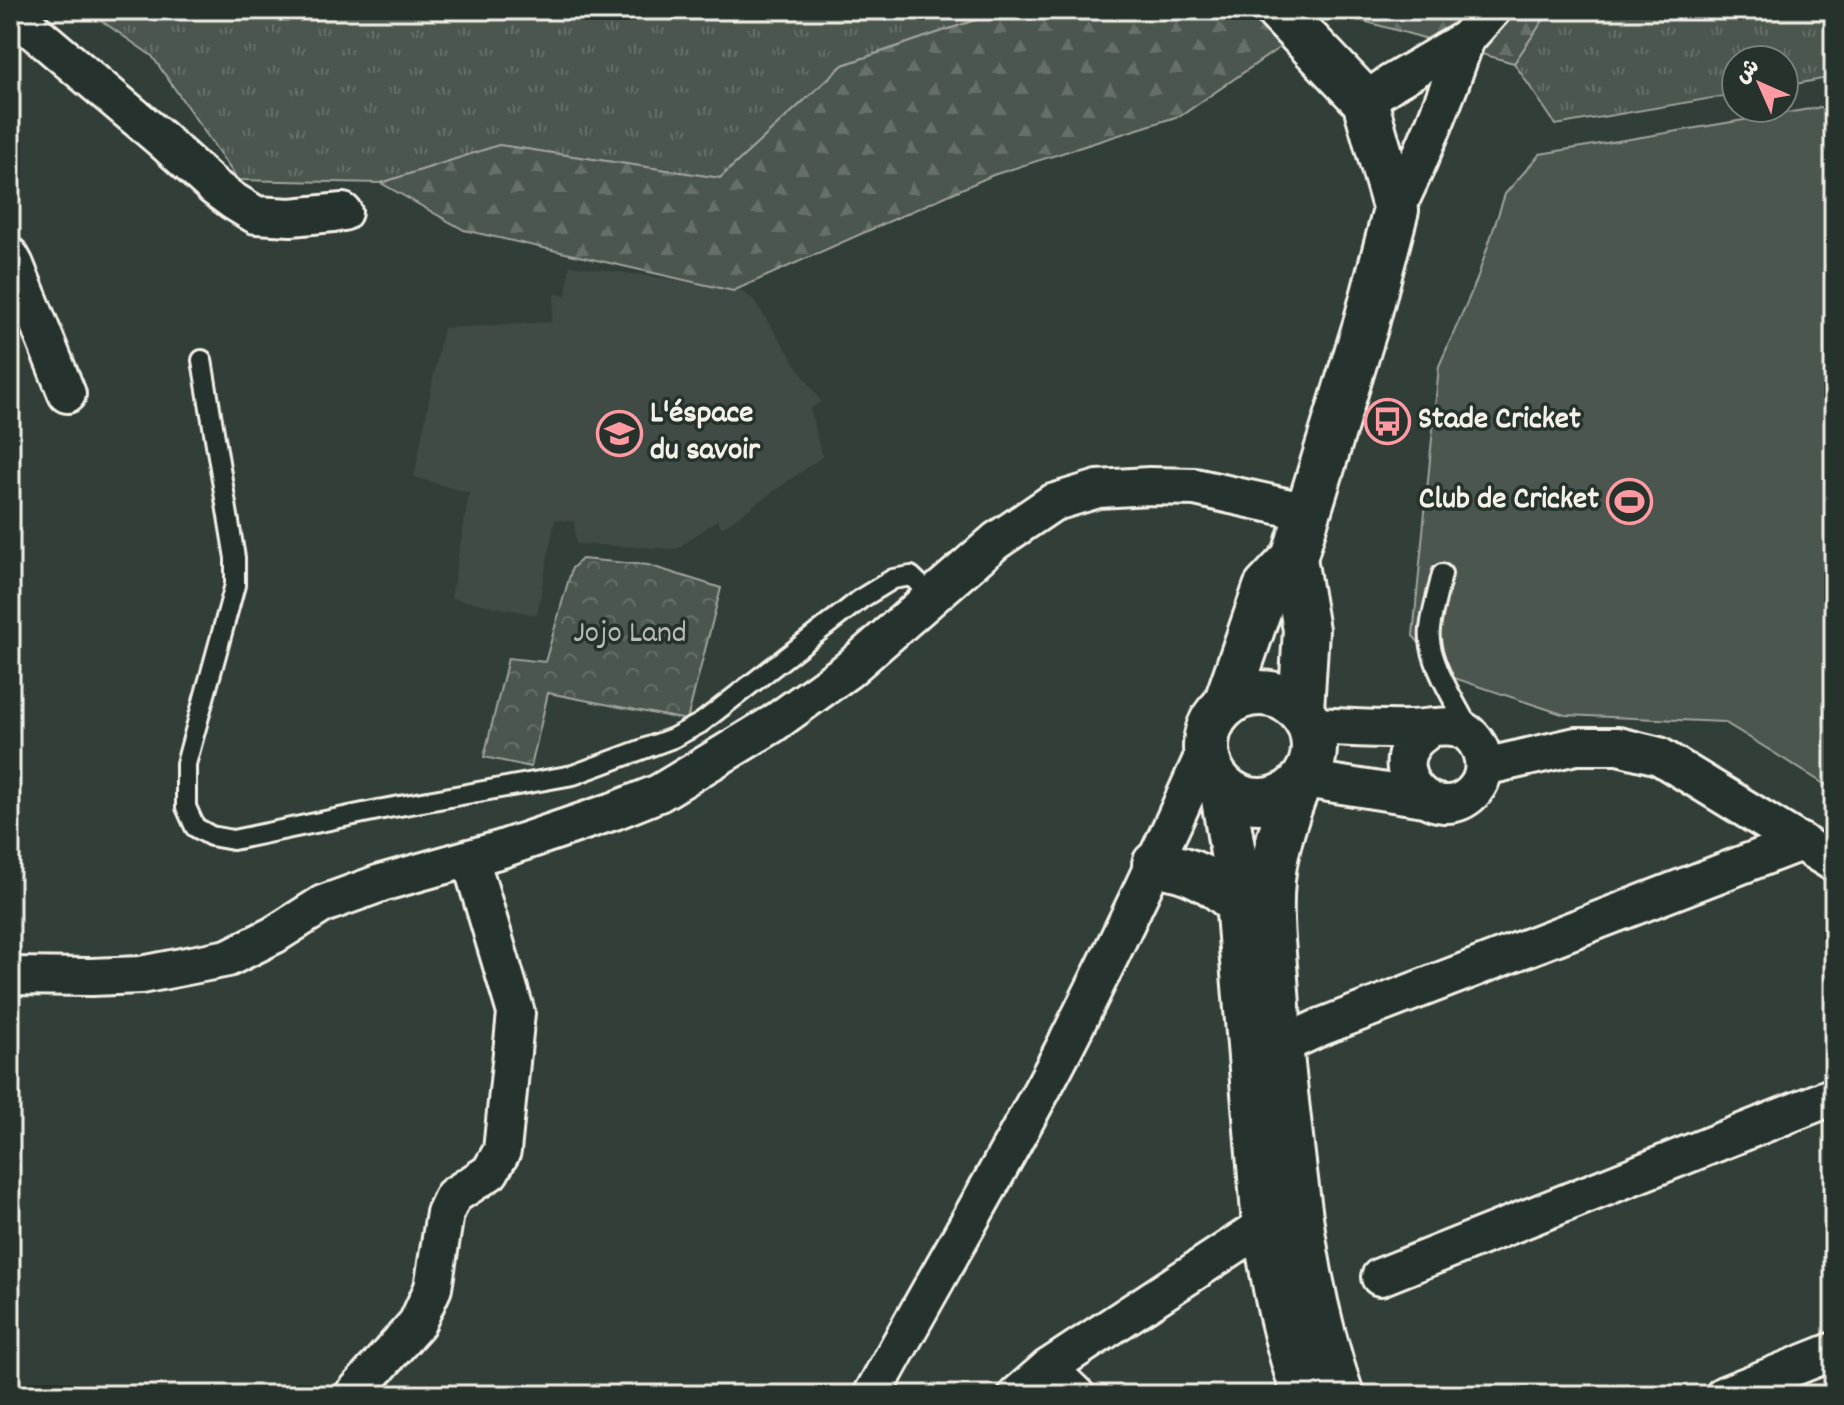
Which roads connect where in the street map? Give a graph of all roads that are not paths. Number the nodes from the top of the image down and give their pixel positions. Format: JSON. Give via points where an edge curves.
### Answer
{"nodes":[{"id":1,"x":1278,"y":10,"type":"edge"},
{"id":2,"x":1492,"y":10,"type":"edge"},
{"id":3,"x":10,"y":11,"type":"edge"},
{"id":4,"x":1466,"y":39,"type":"junction"},
{"id":5,"x":1365,"y":101,"type":"junction"},
{"id":6,"x":1396,"y":210,"type":"junction"},
{"id":7,"x":343,"y":212,"type":"dead end"},
{"id":8,"x":10,"y":256,"type":"edge"},
{"id":9,"x":20,"y":304,"type":"edge"},
{"id":10,"x":202,"y":360,"type":"dead end"},
{"id":11,"x":67,"y":394,"type":"dead end"},
{"id":12,"x":1308,"y":512,"type":"junction"},
{"id":13,"x":1294,"y":558,"type":"junction"},
{"id":14,"x":1442,"y":574,"type":"dead end"},
{"id":15,"x":933,"y":597,"type":"junction"},
{"id":16,"x":1226,"y":704,"type":"junction"},
{"id":17,"x":1306,"y":718,"type":"junction"},
{"id":18,"x":1429,"y":729,"type":"junction"},
{"id":19,"x":1479,"y":752,"type":"junction"},
{"id":20,"x":1214,"y":769,"type":"junction"},
{"id":21,"x":1300,"y":783,"type":"junction"},
{"id":22,"x":1424,"y":798,"type":"junction"},
{"id":23,"x":1801,"y":842,"type":"junction"},
{"id":24,"x":470,"y":858,"type":"junction"},
{"id":25,"x":1834,"y":863,"type":"edge"},
{"id":26,"x":1155,"y":864,"type":"junction"},
{"id":27,"x":1238,"y":904,"type":"junction"},
{"id":28,"x":10,"y":976,"type":"edge"},
{"id":29,"x":1280,"y":1046,"type":"junction"},
{"id":30,"x":1834,"y":1096,"type":"edge"},
{"id":31,"x":1282,"y":1216,"type":"junction"},
{"id":32,"x":1380,"y":1277,"type":"dead end"},
{"id":33,"x":1834,"y":1351,"type":"edge"},
{"id":34,"x":1048,"y":1368,"type":"junction"},
{"id":35,"x":353,"y":1395,"type":"edge"},
{"id":36,"x":872,"y":1395,"type":"edge"},
{"id":37,"x":1017,"y":1395,"type":"edge"},
{"id":38,"x":1076,"y":1395,"type":"edge"},
{"id":39,"x":1305,"y":1395,"type":"edge"},
{"id":40,"x":1341,"y":1395,"type":"edge"},
{"id":41,"x":1724,"y":1395,"type":"edge"}],
"edges":[{"from":1,"to":5,"type":"main road"},
{"from":2,"to":4,"type":"street"},
{"from":3,"to":7,"type":"street","via":[[185,162],[256,215]]},
{"from":4,"to":5,"type":"street"},
{"from":4,"to":6,"type":"street"},
{"from":5,"to":6,"type":"main road"},
{"from":6,"to":12,"type":"main road"},
{"from":8,"to":9,"type":"street"},
{"from":9,"to":11,"type":"street"},
{"from":10,"to":15,"type":"lane","via":[[235,558],[235,585],[186,764],[186,807],[195,827],[211,836],[233,840],[573,775],[701,723],[893,579],[911,576]]},
{"from":12,"to":13,"type":"main road"},
{"from":12,"to":15,"type":"street","via":[[1195,487],[1098,489],[1052,503],[996,541]]},
{"from":13,"to":16,"type":"main road","via":[[1266,588]]},
{"from":13,"to":17,"type":"main road","via":[[1306,630]]},
{"from":14,"to":19,"type":"lane","via":[[1429,630],[1432,653]]},
{"from":15,"to":24,"type":"street","via":[[848,670],[659,793]]},
{"from":16,"to":17,"type":"main road","via":[[1244,694],[1264,692],[1284,697]]},
{"from":16,"to":20,"type":"main road","via":[[1207,734]]},
{"from":17,"to":18,"type":"street","via":[[1380,730]]},
{"from":17,"to":21,"type":"main road","via":[[1315,744]]},
{"from":18,"to":19,"type":"street","via":[[1460,728]]},
{"from":18,"to":22,"type":"street","via":[[1413,742],[1406,762],[1410,783]]},
{"from":19,"to":22,"type":"street","via":[[1480,783],[1470,796],[1439,804]]},
{"from":19,"to":23,"type":"street","via":[[1618,746],[1659,756]]},
{"from":20,"to":21,"type":"main road","via":[[1239,798],[1260,802],[1280,798]]},
{"from":20,"to":26,"type":"street"},
{"from":20,"to":27,"type":"main road"},
{"from":21,"to":22,"type":"street"},
{"from":21,"to":29,"type":"main road","via":[[1284,818],[1271,883]]},
{"from":23,"to":25,"type":"street"},
{"from":23,"to":29,"type":"street"},
{"from":24,"to":28,"type":"street","via":[[323,904],[228,958],[141,975]]},
{"from":24,"to":35,"type":"street","via":[[516,1013],[502,1151],[490,1172],[453,1196],[445,1213],[433,1288],[417,1323]]},
{"from":26,"to":27,"type":"main road","via":[[1192,871]]},
{"from":26,"to":36,"type":"street","via":[[1060,1055]]},
{"from":27,"to":31,"type":"main road"},
{"from":29,"to":31,"type":"main road"},
{"from":30,"to":32,"type":"street"},
{"from":31,"to":34,"type":"street"},
{"from":31,"to":39,"type":"main road","via":[[1274,1278]]},
{"from":31,"to":40,"type":"main road","via":[[1305,1259]]},
{"from":33,"to":41,"type":"street"},
{"from":34,"to":37,"type":"street"},
{"from":34,"to":38,"type":"street"}]}
